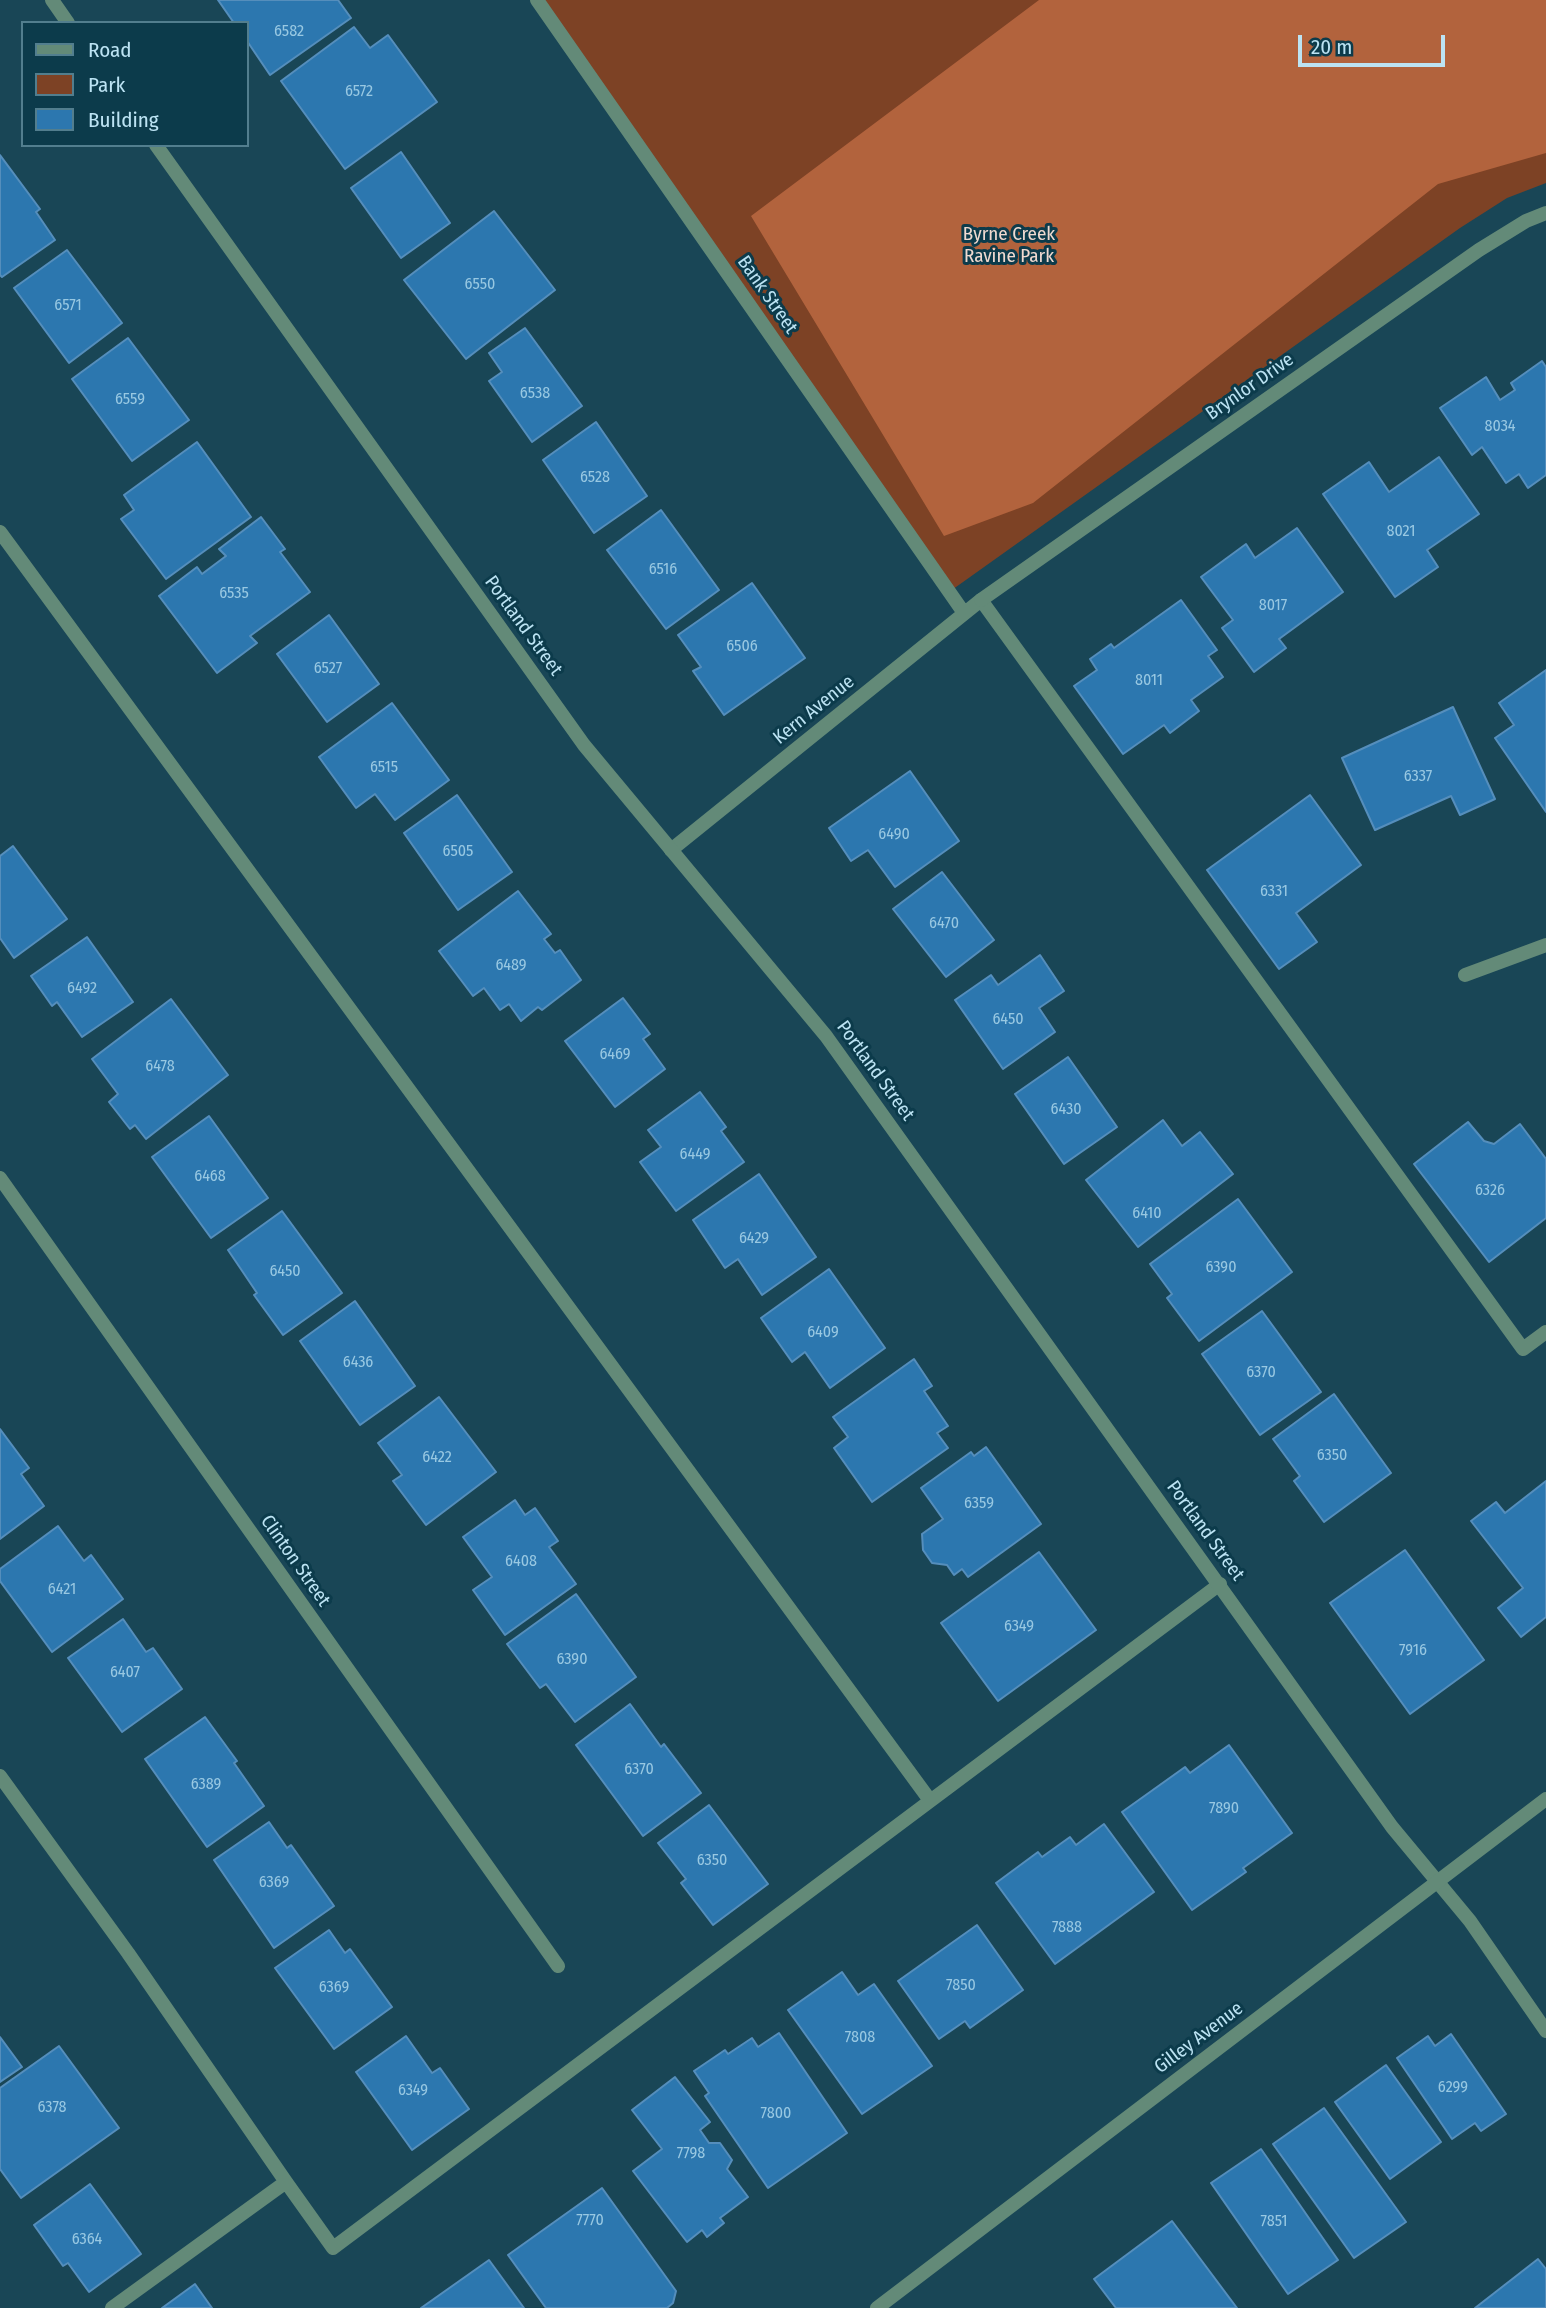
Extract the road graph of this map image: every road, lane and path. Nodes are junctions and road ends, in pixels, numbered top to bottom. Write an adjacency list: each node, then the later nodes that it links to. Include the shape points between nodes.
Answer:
1 (52, 0): 3 (street)
2 (537, 0): 8 (street, Bank Street)
3 (67, 21)
4 (157, 147): 9 (street, Portland Street, via 584,745)
5 (1546, 213): 7 (street, Brynlor Drive, via 1468,258)
6 (0, 532): 16 (street)
7 (981, 600): 8 (street, Kern Avenue); 13 (street, via 1522,1349)
8 (964, 613): 9 (street, Kern Avenue)
9 (671, 850): 14 (street, Portland Street, via 826,1036)
10 (1546, 945): 11 (street)
11 (1465, 975)
12 (0, 1178): 19 (street, Clinton Street)
13 (1546, 1332)
14 (1220, 1584): 16 (street); 18 (street, Portland Street, via 1392,1826)
15 (0, 1776): 21 (street)
16 (929, 1799): 21 (street, via 333,2248)
17 (1546, 1799): 18 (street, Gilley Avenue)
18 (1437, 1881): 20 (street, Portland Street); 23 (street, Gilley Avenue)
19 (558, 1966)
20 (1546, 2031)
21 (286, 2182): 22 (street)
22 (113, 2308)
23 (877, 2308)

